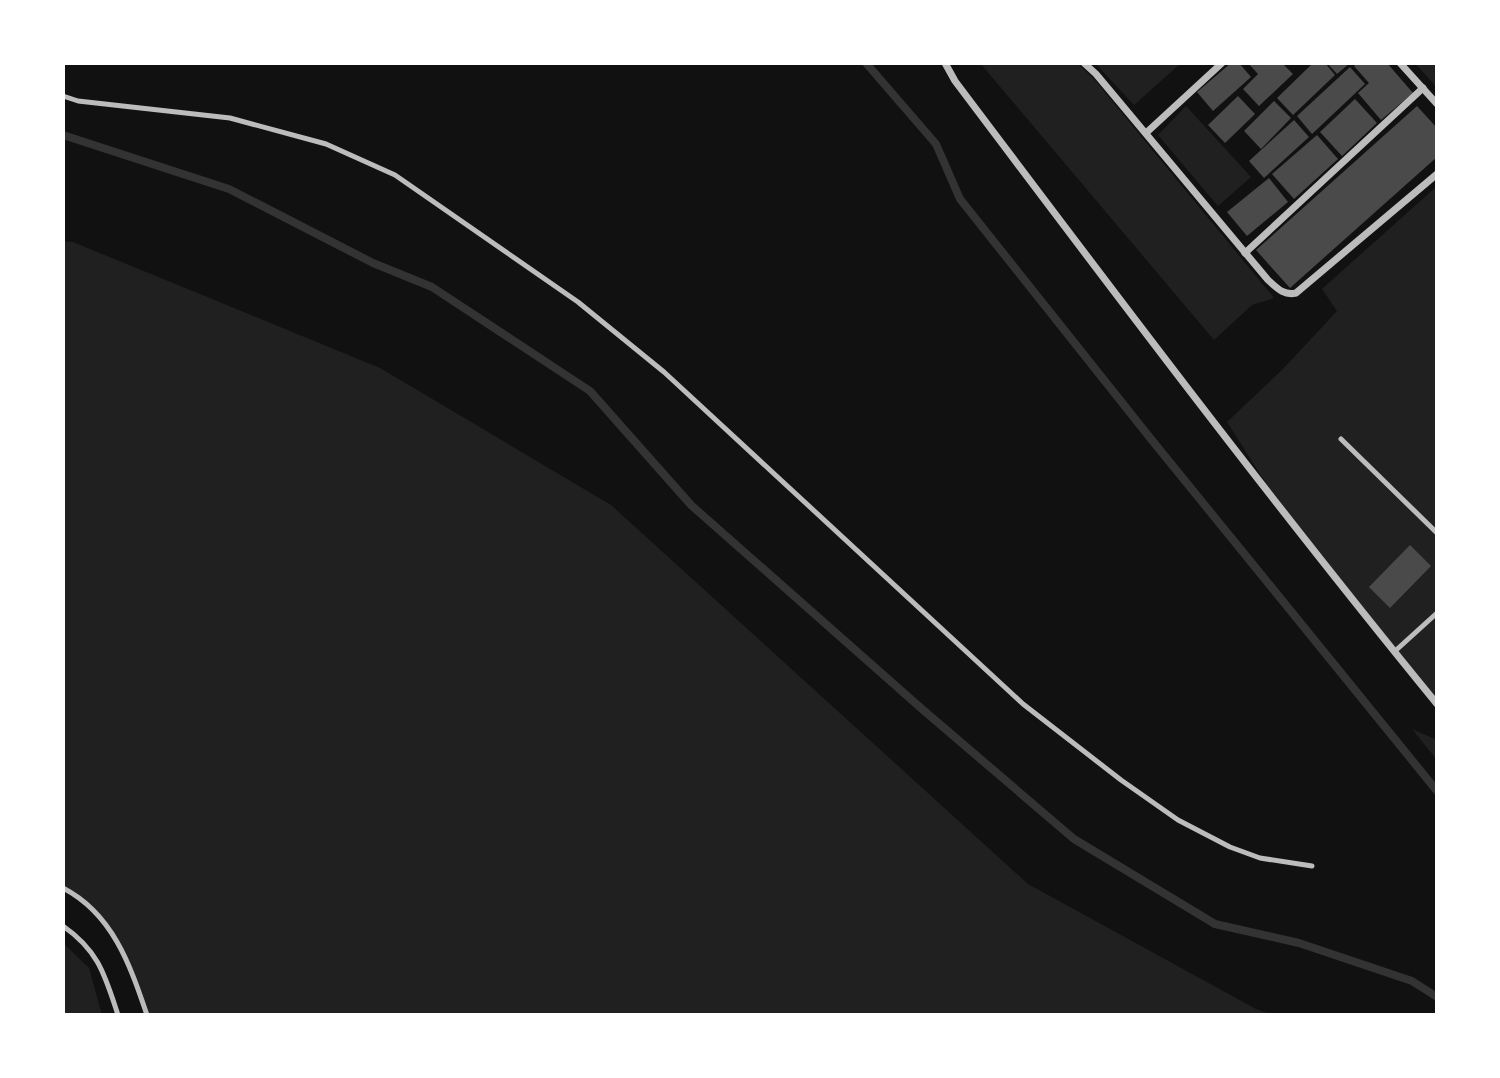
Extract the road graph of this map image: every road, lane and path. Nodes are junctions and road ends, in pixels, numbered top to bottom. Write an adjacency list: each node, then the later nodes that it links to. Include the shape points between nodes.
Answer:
1 (945, 63): 14 (street, via 1164,359)
2 (1084, 63): 8 (street)
3 (1222, 63): 8 (street)
4 (1401, 63): 5 (street)
5 (1423, 88): 7 (street); 10 (street)
6 (63, 96): 16 (lane, via 230,118 326,144 395,175 578,302 664,372 1023,704 1121,780 1178,820 1230,847 1260,858)
7 (1437, 104)
8 (1146, 133): 10 (street)
9 (1437, 174): 10 (street, via 1296,293 1281,292)
10 (1245, 253)
11 (1341, 439): 12 (lane)
12 (1437, 533)
13 (1437, 613): 14 (lane)
14 (1394, 652): 15 (street)
15 (1437, 704)
16 (1312, 866)
17 (63, 888): 20 (lane, via 110,929 134,975)
18 (63, 926): 19 (lane, via 79,937 99,963)
19 (118, 1015)
20 (147, 1015)

